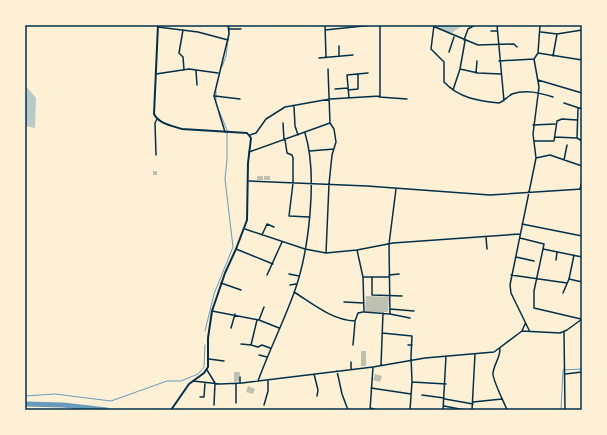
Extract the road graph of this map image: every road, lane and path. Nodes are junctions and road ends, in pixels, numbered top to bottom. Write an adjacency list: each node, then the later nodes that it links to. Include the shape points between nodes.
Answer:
1 (228, 25): 10 (street)
2 (325, 25): 13 (street)
3 (373, 25): 13 (street)
4 (380, 25): 54 (street, via 382,92)
5 (475, 25): 21 (street, via 468,29)
6 (497, 25): 16 (street)
7 (540, 25): 17 (street)
8 (158, 26): 12 (street); 43 (main road)
9 (434, 26): 19 (street); 50 (street, via 432,49 444,62 443,79)
10 (231, 29): 11 (street); 20 (street)
11 (241, 29)
12 (183, 30): 20 (street); 38 (street, via 179,53 183,57)
13 (325, 30): 30 (street)
14 (582, 30): 18 (street)
15 (491, 31): 16 (street)
16 (497, 31): 22 (street)
17 (540, 32): 18 (street); 26 (street)
18 (557, 34): 29 (street)
19 (454, 36): 21 (street); 25 (street)
20 (228, 40): 40 (street)
21 (465, 40): 22 (street, via 478,45); 37 (street)
22 (497, 45): 24 (street, via 514,44); 35 (street)
23 (339, 46): 28 (street)
24 (517, 48)
25 (449, 52)
26 (538, 53): 29 (street); 32 (street)
27 (353, 55): 28 (street)
28 (339, 56): 30 (street)
29 (553, 56): 33 (street)
30 (326, 57): 31 (street)
31 (319, 58)
32 (534, 59): 35 (street); 46 (street)
33 (582, 60)
34 (477, 61): 42 (street)
35 (499, 61): 45 (street)
36 (328, 69): 58 (street)
37 (460, 69): 42 (street); 50 (street)
38 (184, 70): 39 (street); 43 (street)
39 (196, 71): 40 (street); 47 (street)
40 (218, 73): 53 (street)
41 (368, 73): 44 (street)
42 (476, 73): 45 (street)
43 (156, 74): 65 (main road, via 154,114)
44 (358, 74): 49 (street, via 358,89); 49 (street, via 347,75)
45 (501, 74): 60 (street)
46 (538, 80): 51 (street); 52 (street)
47 (197, 86)
48 (335, 88): 49 (street)
49 (348, 89): 56 (street)
50 (453, 90): 60 (street, via 475,100 499,103)
51 (538, 92): 55 (street); 60 (street, via 516,93); 70 (street)
52 (582, 93)
53 (216, 96): 57 (street); 71 (street)
54 (379, 97): 56 (street); 59 (street)
55 (553, 97)
56 (349, 98): 58 (street)
57 (240, 99)
58 (330, 99): 62 (street); 68 (street)
59 (407, 99)
60 (504, 101)
61 (564, 103): 63 (street)
62 (294, 105): 73 (street, via 278,110 263,122 256,133); 74 (street)
63 (578, 108): 64 (street); 66 (street)
64 (582, 109)
65 (157, 119): 71 (main road, via 182,129); 84 (street)
66 (578, 120): 69 (street, via 560,119); 76 (street)
67 (283, 123): 77 (street)
68 (330, 123): 72 (street); 81 (street, via 336,140)
69 (555, 124): 70 (street); 75 (street)
70 (533, 125): 78 (street)
71 (227, 132): 73 (main road)
72 (305, 133): 74 (street); 82 (street)
73 (250, 135): 83 (main road)
74 (298, 135): 77 (street)
75 (555, 137): 76 (street); 78 (street, via 554,141)
76 (577, 138): 79 (street)
77 (284, 140): 83 (street); 90 (street, via 287,153 293,156)
78 (534, 141): 85 (street)
79 (582, 141)
80 (567, 145): 86 (street)
81 (334, 149): 82 (street); 92 (street)
82 (310, 151): 91 (street)
83 (249, 152): 88 (main road)
84 (156, 155)
85 (536, 158): 86 (street, via 550,155); 95 (street)
86 (564, 160): 87 (street)
87 (582, 166)
88 (248, 181): 90 (street); 99 (main road, via 248,215)
89 (582, 181): 94 (street)
90 (293, 183): 91 (street); 96 (street, via 289,216)
91 (310, 184): 92 (street); 96 (street)
92 (329, 184): 93 (street); 113 (street)
93 (396, 189): 95 (street, via 490,195); 106 (street)
94 (581, 189): 95 (street)
95 (528, 194): 97 (street)
96 (309, 217): 108 (street)
97 (522, 224): 100 (street); 102 (street)
98 (274, 227): 101 (street, via 266,224)
99 (245, 229): 101 (street); 107 (main road)
100 (520, 234): 103 (street); 104 (street)
101 (262, 235): 105 (street)
102 (582, 236)
103 (486, 237): 106 (street); 109 (street)
104 (519, 238): 110 (street, via 544,244); 115 (street)
105 (282, 242): 108 (street); 119 (street)
106 (389, 244): 111 (street); 125 (street)
107 (236, 249): 119 (street); 132 (main road)
108 (304, 249): 113 (street); 124 (street)
109 (486, 249)
110 (543, 249): 112 (street); 128 (street)
111 (357, 250): 113 (street); 127 (street)
112 (557, 252): 114 (street); 117 (street)
113 (326, 253)
114 (574, 255): 116 (street); 129 (street)
115 (516, 257): 118 (street); 123 (street)
116 (582, 257)
117 (556, 260)
118 (534, 261)
119 (273, 264): 122 (street)
120 (289, 274): 124 (street)
121 (399, 274): 125 (street)
122 (268, 275)
123 (511, 275): 128 (street); 154 (street, via 510,289)
124 (299, 276): 133 (street)
125 (389, 276): 126 (street); 138 (street)
126 (372, 277): 127 (street); 138 (street, via 372,295)
127 (363, 278): 141 (street)
128 (537, 279): 130 (street); 151 (street, via 534,308)
129 (569, 279): 130 (street); 131 (street)
130 (567, 282): 137 (street)
131 (582, 282)
132 (221, 283): 135 (street); 144 (main road)
133 (296, 284): 134 (street); 136 (street)
134 (290, 285)
135 (241, 290)
136 (294, 292): 153 (street, via 328,314); 156 (street)
137 (563, 293)
138 (390, 296): 139 (street); 143 (street)
139 (402, 296)
140 (344, 302): 141 (street)
141 (364, 304): 146 (street)
142 (264, 307): 152 (street)
143 (390, 309): 145 (street); 149 (street)
144 (212, 311): 148 (street); 172 (main road, via 208,338)
145 (414, 311)
146 (364, 312): 147 (street); 153 (street, via 358,313)
147 (384, 313): 149 (street); 160 (street)
148 (235, 314): 152 (street); 155 (street)
149 (390, 314): 150 (street)
150 (410, 318)
151 (582, 319): 159 (street)
152 (258, 320): 156 (street); 162 (street)
153 (355, 321): 163 (street)
154 (525, 324): 157 (street); 158 (street)
155 (231, 328)
156 (279, 328): 166 (street)
157 (529, 330): 158 (street); 159 (street, via 553,334)
158 (522, 331): 167 (street)
159 (564, 332): 181 (street)
160 (382, 333): 165 (street, via 411,335); 176 (street)
161 (241, 344): 162 (street)
162 (251, 345): 166 (street)
163 (353, 345)
164 (408, 345): 165 (street)
165 (412, 345): 174 (street)
166 (270, 348): 171 (street)
167 (500, 348): 168 (street, via 494,352); 200 (street, via 492,379)
168 (475, 354): 170 (street); 202 (street)
169 (259, 355): 171 (street)
170 (446, 356): 174 (street); 193 (street)
171 (266, 357): 187 (street)
172 (209, 359): 173 (street); 179 (main road)
173 (224, 360)
174 (411, 360): 176 (street); 188 (street)
175 (351, 362): 178 (street)
176 (381, 366): 177 (street)
177 (373, 367): 178 (street); 194 (street)
178 (351, 369): 180 (street)
179 (207, 370): 185 (main road); 190 (street)
180 (337, 371): 183 (street); 208 (street)
181 (565, 372): 182 (street); 215 (street)
182 (582, 372)
183 (313, 374): 186 (street); 197 (street, via 318,390)
184 (240, 377): 192 (street)
185 (193, 380): 189 (street); 207 (main road)
186 (268, 380): 187 (street); 204 (street)
187 (258, 381): 192 (street)
188 (412, 382): 193 (street); 195 (street)
189 (205, 383): 190 (street); 198 (street, via 204,397)
190 (215, 383): 191 (street); 203 (street)
191 (236, 383): 192 (street); 201 (street)
192 (240, 383)
193 (446, 384): 199 (street)
194 (371, 388): 195 (street); 206 (street)
195 (411, 394): 210 (street)
196 (422, 395): 199 (street)
197 (316, 396)
198 (200, 397)
199 (444, 399): 202 (street); 205 (street)
200 (503, 399): 202 (street); 214 (street)
201 (236, 403)
202 (473, 403): 213 (street)
203 (214, 405)
204 (264, 405)
205 (444, 406): 211 (street); 212 (street)
206 (370, 409): 209 (street)
207 (171, 410)
208 (348, 410)
209 (378, 410)
210 (410, 410)
211 (443, 410)
212 (465, 410)
213 (472, 410)
214 (507, 410)
215 (563, 410)

